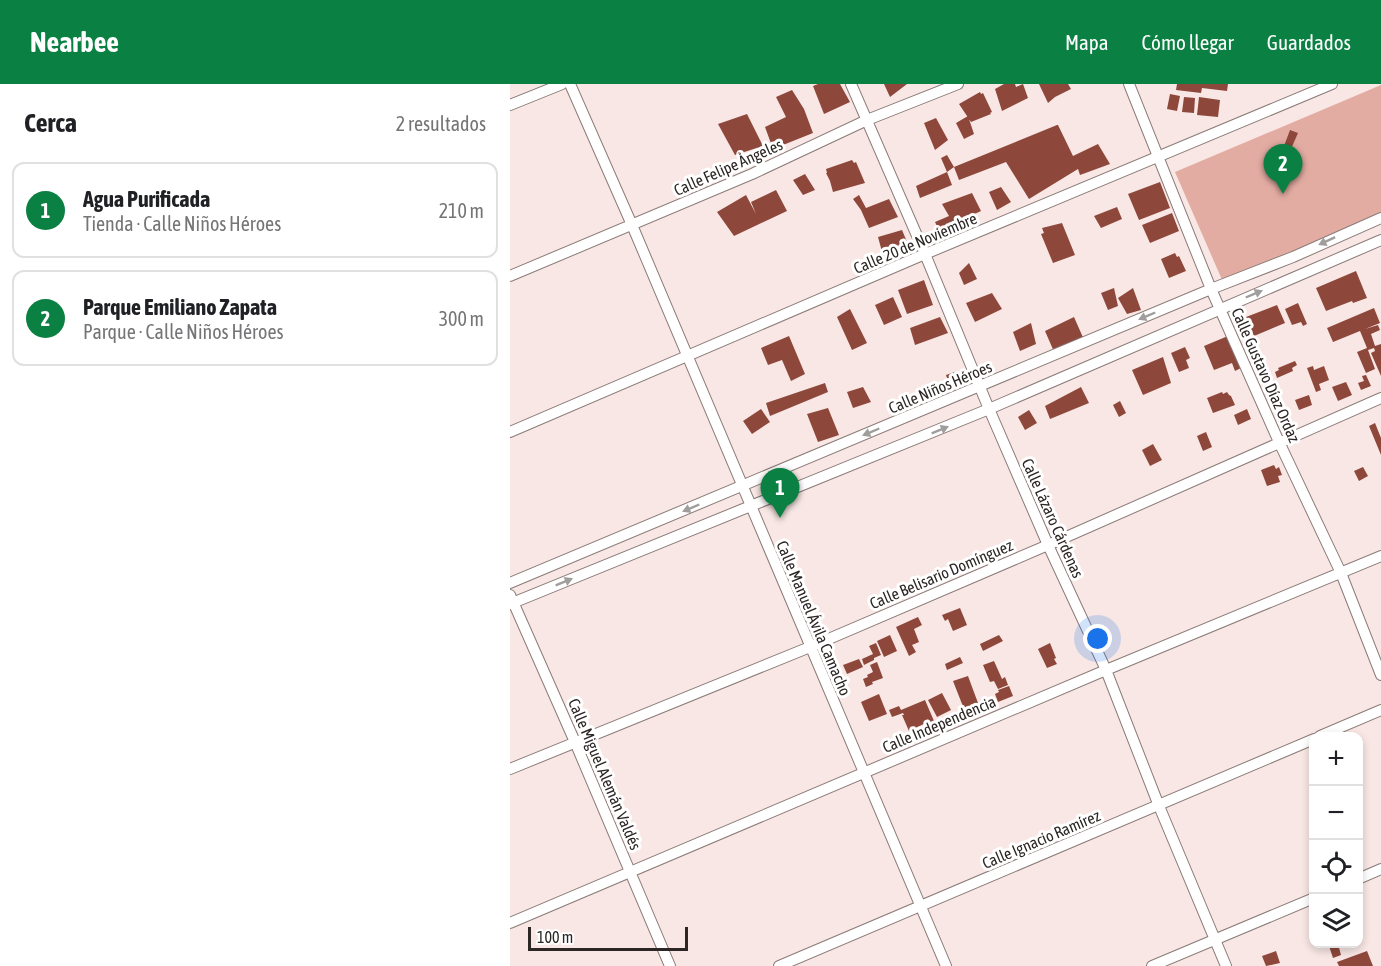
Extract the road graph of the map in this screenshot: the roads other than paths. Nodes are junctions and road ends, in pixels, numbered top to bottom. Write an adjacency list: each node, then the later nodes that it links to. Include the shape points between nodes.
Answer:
1 (562, 84): 7 (street)
2 (570, 84): 11 (street, Calle Manuel Ávila Camacho)
3 (851, 84): 8 (street, Calle Lázaro Cárdenas)
4 (958, 84): 8 (street, Calle Felipe Ángeles)
5 (1129, 84): 9 (street, Calle Gustavo Díaz Ordaz)
6 (1332, 84): 9 (street, Calle 20 de Noviembre)
7 (510, 105)
8 (867, 120): 11 (street, Calle Felipe Ángeles); 13 (street, Calle Lázaro Cárdenas)
9 (1158, 156): 13 (street, Calle 20 de Noviembre); 15 (street, Calle Gustavo Díaz Ordaz)
10 (1381, 218): 15 (street, Calle Niños Héroes, one-way to 15)
11 (632, 225): 14 (street, Calle Felipe Ángeles); 17 (street, Calle Manuel Ávila Camacho)
12 (1381, 240): 16 (street, one-way to 12)
13 (925, 254): 17 (street, Calle 20 de Noviembre); 18 (street, Calle Lázaro Cárdenas)
14 (510, 276)
15 (1211, 289): 16 (street, Calle Gustavo Díaz Ordaz); 18 (street, Calle Niños Héroes, one-way to 18)
16 (1220, 309): 20 (street); 22 (street, Calle Gustavo Díaz Ordaz)
17 (688, 356): 21 (street, Calle 20 de Noviembre); 23 (street, Calle Manuel Ávila Camacho)
18 (980, 386): 20 (street, Calle Lázaro Cárdenas); 23 (street, Calle Niños Héroes, one-way to 23)
19 (1381, 398): 22 (street, Calle Belisario Domínguez)
20 (989, 410): 24 (street, one-way to 20); 25 (street, Calle Lázaro Cárdenas)
21 (510, 432)
22 (1279, 442): 25 (street, Calle Belisario Domínguez); 27 (street, Calle Gustavo Díaz Ordaz)
23 (742, 486): 24 (street, Calle Manuel Ávila Camacho); 28 (street, Calle Niños Héroes, one-way to 28)
24 (751, 507): 29 (street, one-way to 24); 30 (street, Calle Manuel Ávila Camacho)
25 (1048, 544): 30 (street, Calle Belisario Domínguez); 31 (street, Calle Lázaro Cárdenas)
26 (1381, 556): 27 (street, Calle Independencia)
27 (1341, 573): 31 (street, Calle Independencia); 32 (street, Calle Gustavo Díaz Ordaz)
28 (510, 583)
29 (511, 600): 36 (street, Calle Miguel Alemán Valdés)
30 (810, 646): 36 (street, Calle Belisario Domínguez); 38 (street, Calle Manuel Ávila Camacho)
31 (1106, 670): 38 (street, Calle Independencia); 39 (street, Calle Lázaro Cárdenas)
32 (1381, 675)
33 (1381, 710): 34 (street)
34 (1329, 732)
35 (1309, 741): 39 (street, Calle Ignacio Ramírez)
36 (575, 742): 37 (street, Calle Belisario Domínguez); 41 (street, Calle Miguel Alemán Valdés)
37 (510, 769)
38 (864, 772): 41 (street, Calle Independencia); 44 (street, Calle Manuel Ávila Camacho)
39 (1159, 806): 44 (street, Calle Ignacio Ramírez); 46 (street, Calle Lázaro Cárdenas)
40 (1381, 869): 42 (street)
41 (630, 871): 45 (street, Calle Independencia); 47 (street, Calle Miguel Alemán Valdés)
42 (1363, 877)
43 (1309, 900): 46 (street)
44 (920, 906): 48 (street, Calle Ignacio Ramírez); 49 (street, Calle Manuel Ávila Camacho)
45 (510, 922)
46 (1216, 940): 50 (street); 51 (street, Calle Lázaro Cárdenas)
47 (670, 966)
48 (779, 966)
49 (946, 966)
50 (1152, 966)
51 (1226, 966)

